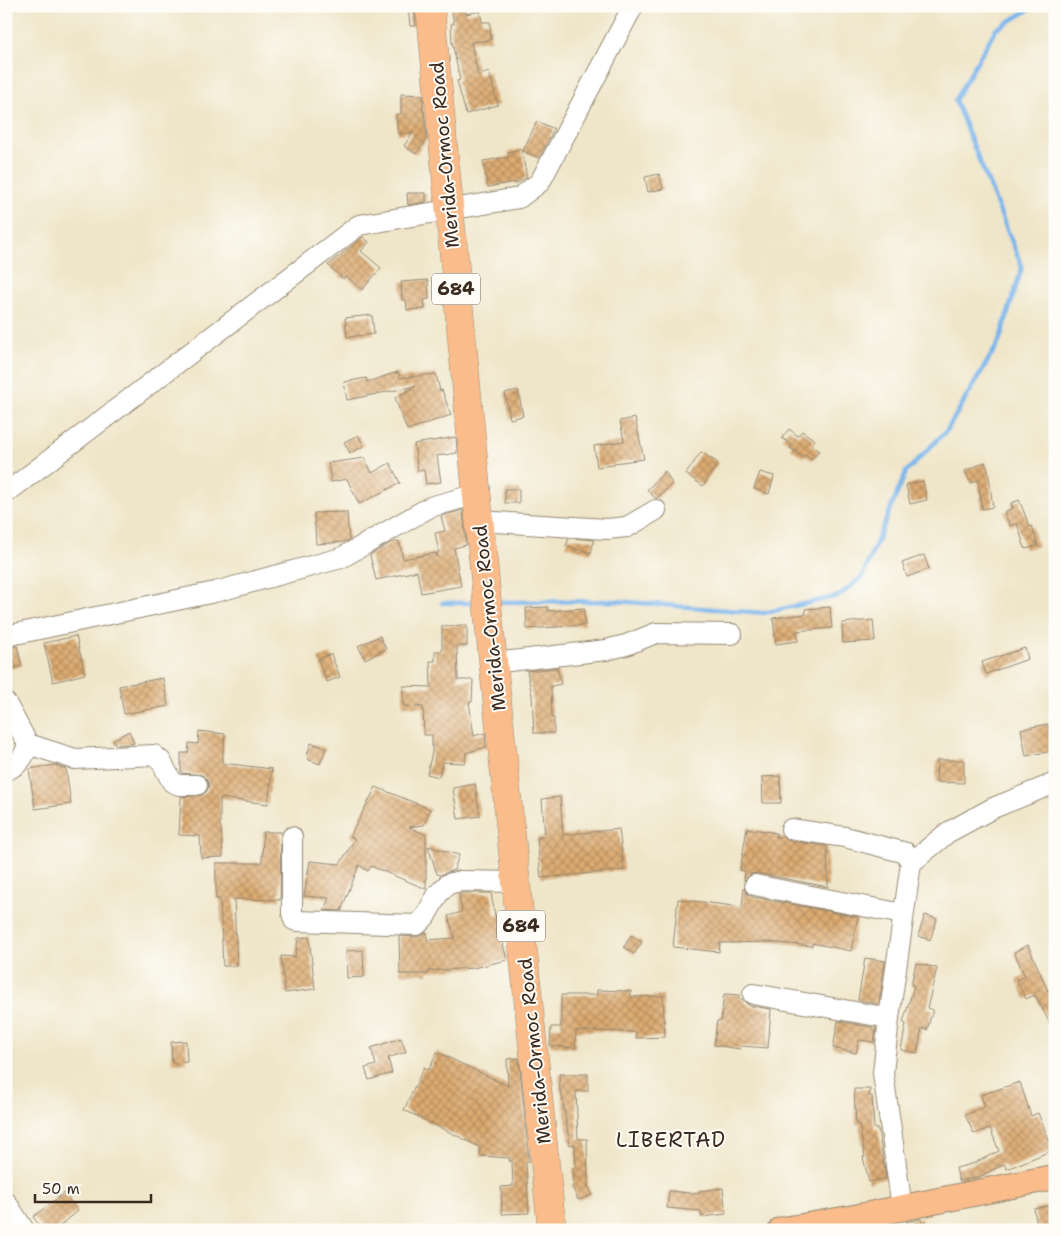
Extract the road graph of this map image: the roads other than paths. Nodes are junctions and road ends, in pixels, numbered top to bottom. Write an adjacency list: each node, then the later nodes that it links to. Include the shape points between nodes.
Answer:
1 (430, 6): 3 (highway, Merida-Ormoc Road / 684)
2 (633, 6): 3 (street, via 540,182 519,198)
3 (448, 209): 4 (street, via 359,225); 5 (highway, Merida-Ormoc Road / 684)
4 (6, 493)
5 (478, 508): 6 (street, via 607,529 627,527); 8 (street, via 430,507 341,558 215,592); 9 (highway, Merida-Ormoc Road / 684)
6 (656, 510)
7 (732, 634): 9 (street, via 656,634 606,650)
8 (6, 636)
9 (493, 663): 18 (highway, Merida-Ormoc Road / 684)
10 (6, 703): 11 (street)
11 (28, 744): 12 (street, via 25,755); 14 (street, via 75,759 154,755 172,782)
12 (6, 770)
13 (1055, 783): 17 (street, via 993,808 947,833)
14 (197, 785)
15 (792, 829): 17 (street, via 845,837 906,853)
16 (292, 837): 18 (street, via 292,913 297,921 417,926 448,884 461,881)
17 (911, 864): 20 (street)
18 (516, 882): 27 (highway, Merida-Ormoc Road / 684)
19 (755, 884): 20 (street)
20 (902, 914): 22 (street)
21 (753, 994): 22 (street)
22 (888, 1018): 25 (street, via 883,1073)
23 (1055, 1177): 25 (main road)
24 (6, 1202): 26 (street)
25 (902, 1208): 28 (main road)
26 (24, 1230)
27 (552, 1230)
28 (781, 1230)

